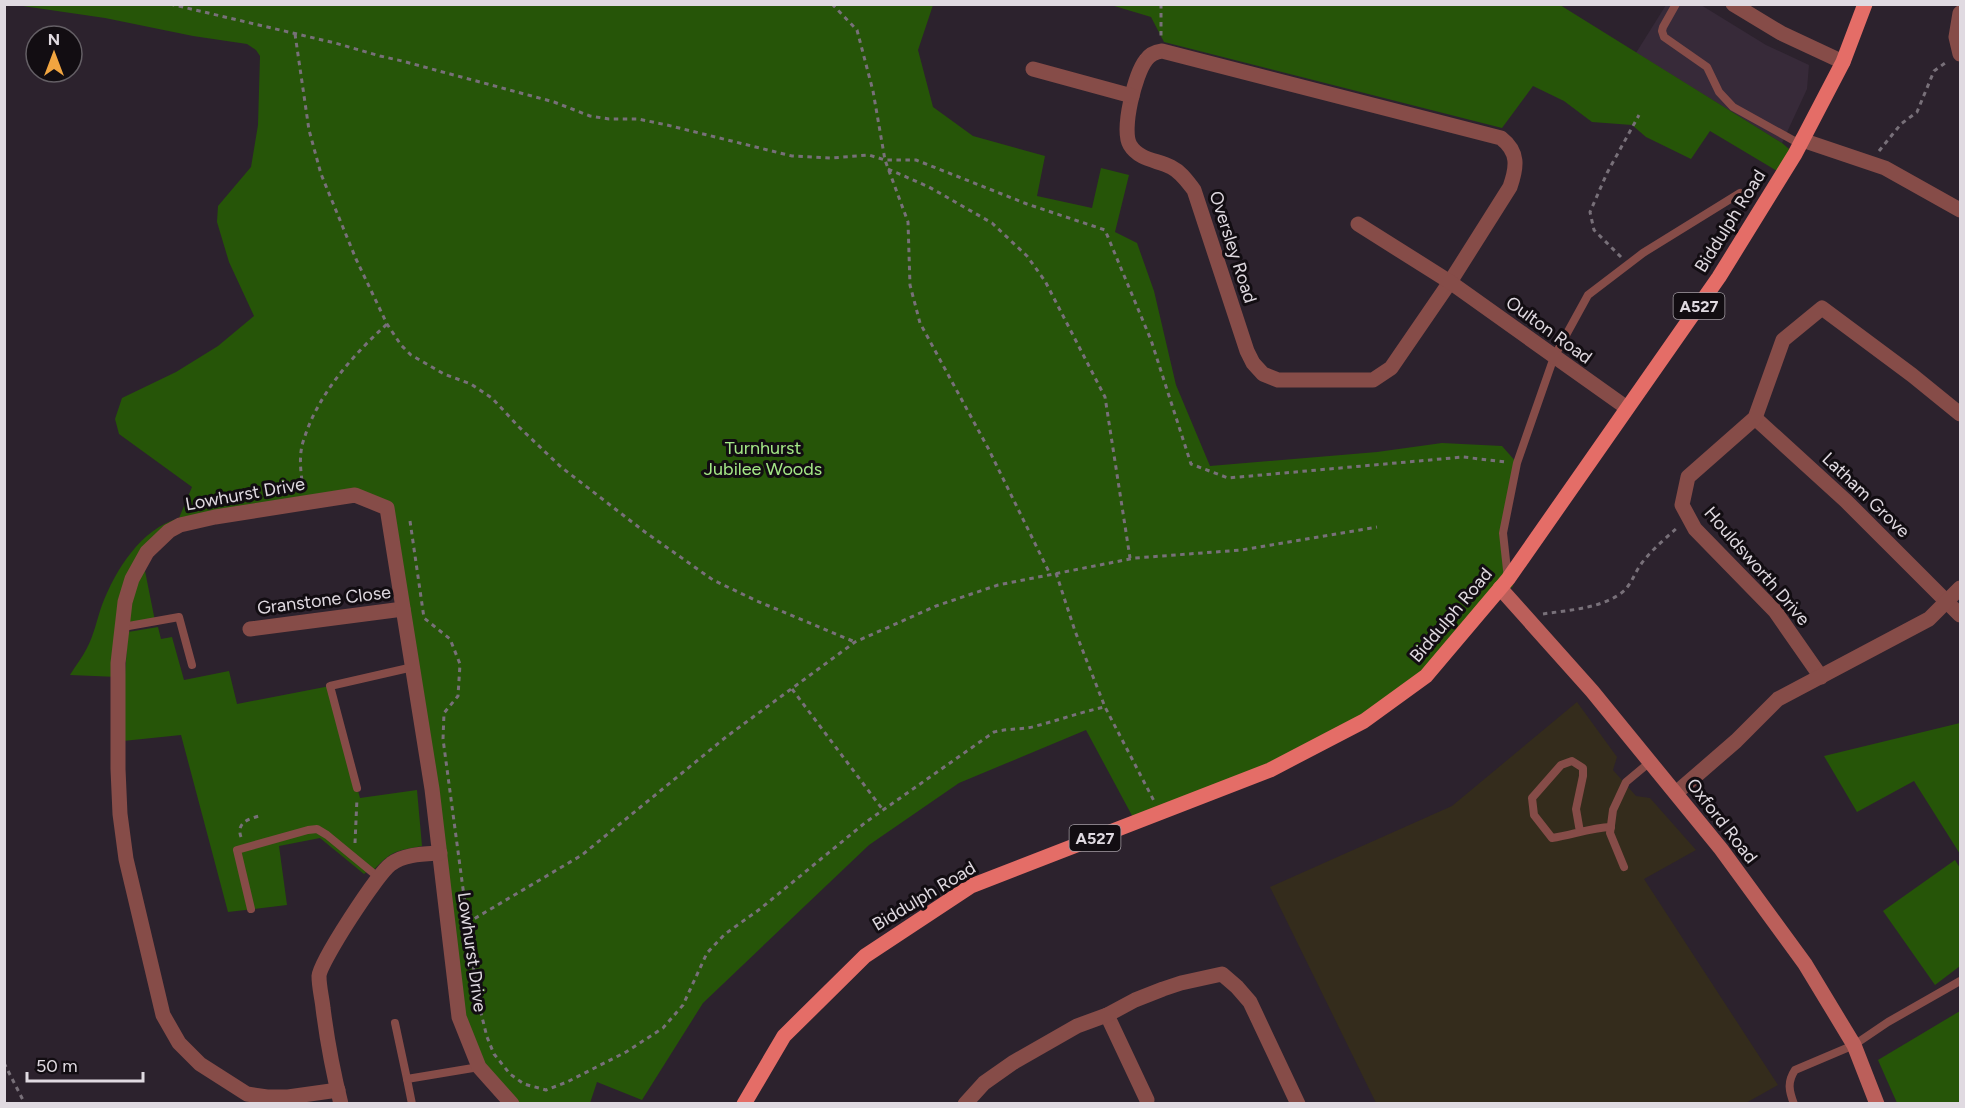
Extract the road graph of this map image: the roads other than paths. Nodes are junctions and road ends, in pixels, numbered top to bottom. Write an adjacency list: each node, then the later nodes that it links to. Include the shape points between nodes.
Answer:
1 (1676, 4): 9 (lane, via 1663,27 1664,38 1707,67 1719,92 1733,107)
2 (1733, 4): 6 (street, via 1781,33)
3 (1865, 4): 6 (main road, Biddulph Road / A527)
4 (1960, 13): 5 (street, via 1956,38)
5 (1960, 53)
6 (1843, 62): 9 (main road, Biddulph Road / A527)
7 (1033, 69): 8 (street)
8 (1132, 96): 13 (street, Oversley Road, via 1126,132 1129,144 1136,153 1172,167 1194,190 1246,351 1263,374 1278,380 1373,380 1391,368); 13 (street, Oversley Road, via 1147,59 1162,51 1501,138 1515,156 1510,187)
9 (1801, 142): 11 (street, via 1885,168); 15 (main road, Biddulph Road / A527, via 1719,277)
10 (1740, 193): 14 (lane, via 1643,253 1588,295)
11 (1960, 210)
12 (1358, 224): 13 (street, Oulton Road)
13 (1449, 282): 14 (street, Oulton Road)
14 (1554, 357): 15 (street, Oulton Road); 18 (lane, via 1517,463 1503,533)
15 (1627, 408): 18 (main road, Biddulph Road / A527)
16 (1960, 414): 17 (street, Houldsworth Drive, via 1822,308 1783,340)
17 (1755, 418): 20 (street, Latham Grove); 27 (street, Houldsworth Drive, via 1688,477 1682,505 1695,529 1775,611)
18 (1504, 584): 28 (street, Oxford Road, via 1525,616); 47 (main road, Biddulph Road / A527, via 1426,676 1364,721 1270,770 971,886 865,956 784,1036)
19 (1960, 588): 20 (street)
20 (1948, 601): 22 (street, Latham Grove); 27 (street, via 1929,619)
21 (403, 609): 23 (street, Lowhurst Drive, via 387,508 355,495 215,517 169,531 147,552 132,579); 24 (street, Granstone Close); 26 (street, Lowhurst Drive)
22 (1960, 615)
23 (123, 627): 25 (lane, via 179,617); 43 (street, Lowhurst Drive, via 118,663 120,814 126,859 163,1015 179,1043 200,1065 247,1094)
24 (250, 629)
25 (192, 665)
26 (412, 668): 29 (lane, via 330,686); 33 (street, Lowhurst Drive)
27 (1821, 677): 30 (street, via 1778,699)
28 (1650, 762): 30 (street, Oxford Road); 31 (lane, via 1626,782 1613,810)
29 (357, 788)
30 (1676, 793): 40 (street, Oxford Road, via 1805,964)
31 (1611, 827): 32 (lane); 34 (lane)
32 (1581, 832): 32 (lane, via 1552,838 1534,815 1532,798 1561,765 1572,761 1583,768 1576,809)
33 (440, 853): 35 (street, via 406,857 391,863); 41 (street, Lowhurst Drive, via 459,1017)
34 (1624, 867)
35 (378, 877): 36 (lane, via 318,829 308,830 237,850); 43 (street, via 319,974 327,1039)
36 (251, 909)
37 (1960, 981): 40 (lane)
38 (1107, 1015): 44 (street); 48 (street, via 1077,1026 1014,1062 984,1083); 49 (street, via 1181,982 1221,974 1250,1002)
39 (395, 1023): 42 (lane)
40 (1854, 1045): 50 (lane, via 1795,1070 1789,1091); 51 (street, Oxford Road)
41 (479, 1067): 42 (lane); 46 (street, Lowhurst Drive)
42 (407, 1079): 45 (lane)
43 (340, 1097)
44 (1147, 1100)
45 (412, 1104)
46 (512, 1104)
47 (744, 1104)
48 (966, 1104)
49 (1298, 1104)
50 (1794, 1104)
51 (1877, 1104)

